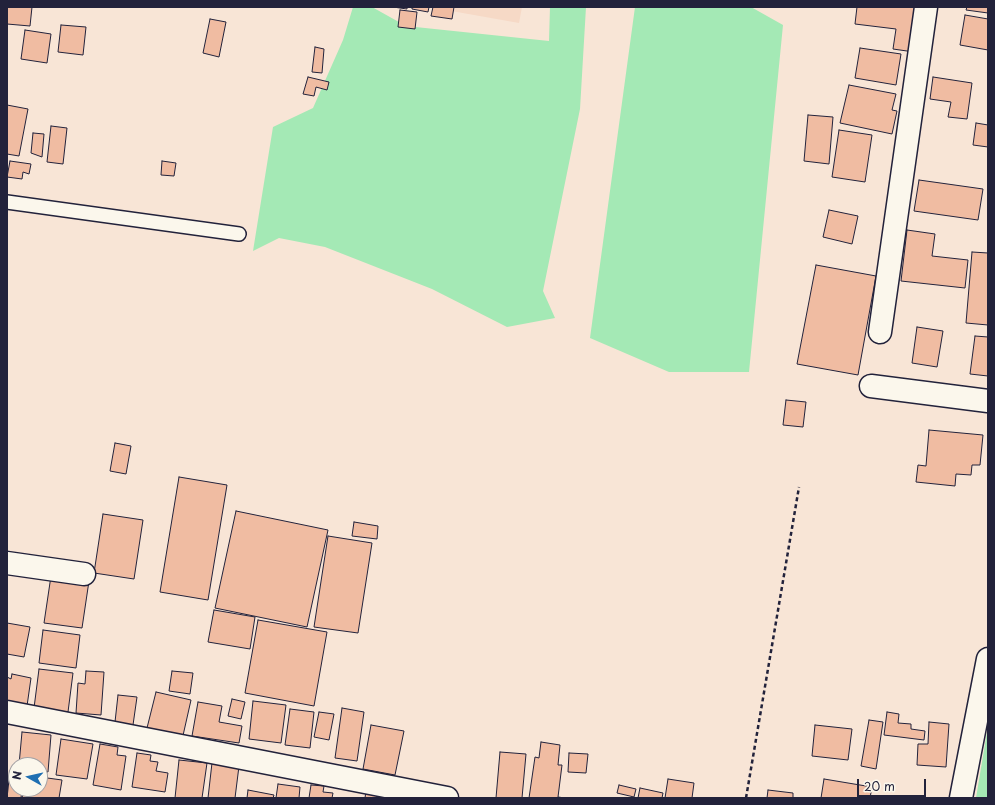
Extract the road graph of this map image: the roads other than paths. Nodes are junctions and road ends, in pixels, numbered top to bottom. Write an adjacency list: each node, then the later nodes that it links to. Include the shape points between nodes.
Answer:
1 (926, 7): 4 (street)
2 (7, 202): 3 (lane)
3 (240, 234)
4 (880, 332)
5 (871, 386): 6 (street)
6 (988, 401)
7 (7, 563): 8 (street)
8 (84, 574)
9 (988, 659): 12 (street)
10 (7, 712): 11 (street)
11 (447, 798)
12 (961, 798)

